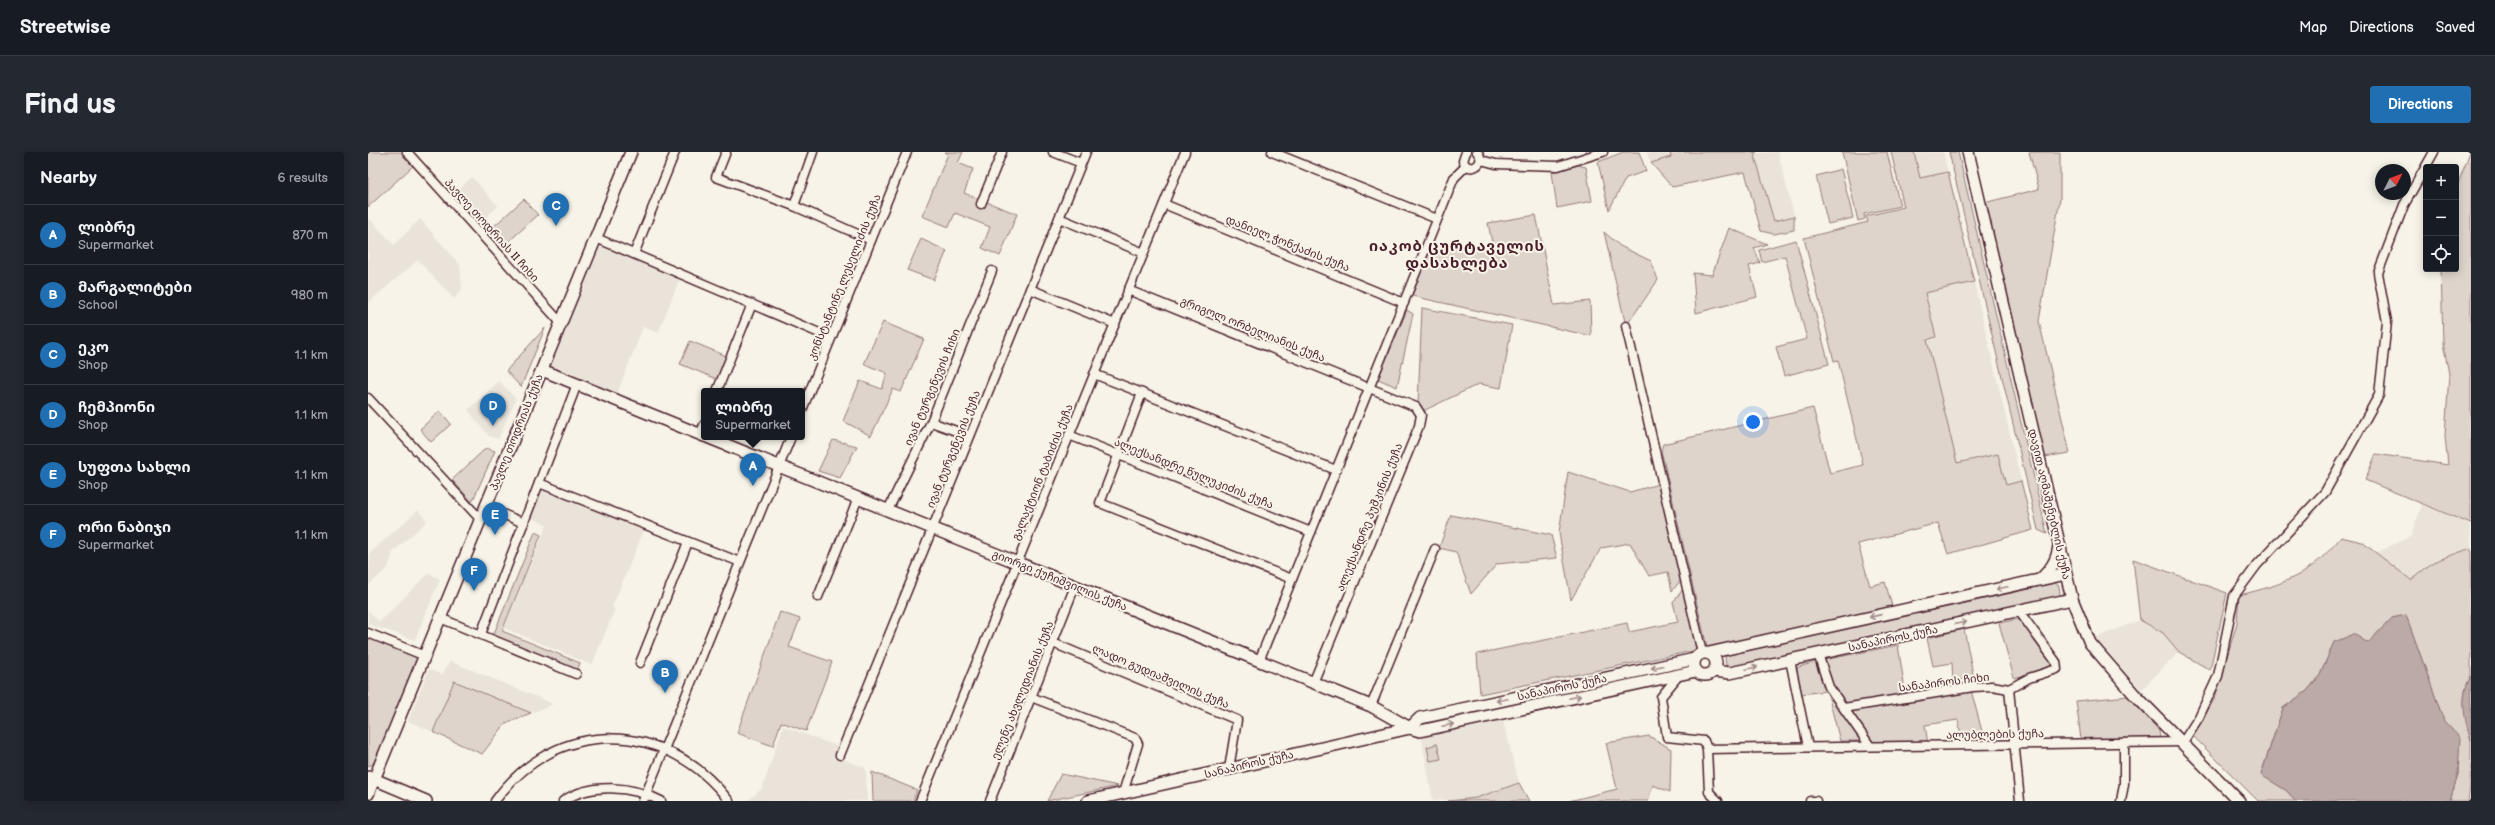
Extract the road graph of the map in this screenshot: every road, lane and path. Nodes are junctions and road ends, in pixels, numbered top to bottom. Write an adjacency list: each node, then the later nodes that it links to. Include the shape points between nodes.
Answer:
1 (407, 152): 33 (street, პავლე თოდრიას II ჩიხი)
2 (631, 152): 24 (main road, პავლე თოდრიას ქუჩა)
3 (675, 152): 27 (street)
4 (726, 152): 21 (street, via 716,177)
5 (812, 152): 21 (street)
6 (907, 152): 25 (street, კონსტანტინე ლესელიძის ქუჩა)
7 (1002, 152): 19 (street)
8 (1053, 152): 17 (street)
9 (1086, 152): 17 (street, ივან ტურგენევის ქუჩა)
10 (1185, 152): 20 (street, გალაქტიონ ტაბიძის ქუჩა)
11 (1272, 152): 23 (street)
12 (1466, 152): 18 (street, via 1463,158)
13 (1603, 152): 16 (street, via 1558,166 1496,164)
14 (1968, 152): 63 (main road, დავით აღმაშენებლის ქუჩა)
15 (2434, 152): 94 (street, via 2404,205 2378,273 2387,322 2379,395 2325,492 2257,565 2234,596 2218,676 2199,717)
16 (1479, 156): 18 (street, via 1476,167)
17 (1081, 163): 22 (street, ივან ტურგენევის ქუჩა)
18 (1466, 166): 23 (street, via 1454,178)
19 (981, 204)
20 (1164, 204): 26 (street, გალაქტიონ ტაბიძის ქუჩა); 31 (street, დანიელ ჭონქაძის ქუჩა)
21 (794, 206): 25 (street)
22 (1059, 218): 26 (street); 29 (street, ივან ტურგენევის ქუჩა)
23 (1437, 219): 31 (street)
24 (596, 238): 27 (street); 33 (main road, პავლე თოდრიას ქუჩა)
25 (871, 240): 36 (street, კონსტანტინე ლესელიძის ქუჩა)
26 (1144, 253): 30 (street, გალაქტიონ ტაბიძის ქუჩა)
27 (634, 254): 32 (street)
28 (992, 271): 45 (street, ივან ტურგენევის ჩიხი)
29 (1030, 289): 34 (street); 48 (street, ივან ტურგენევის ქუჩა)
30 (1128, 290): 34 (street, გალაქტიონ ტაბიძის ქუჩა); 41 (street, გრიგოლ ორბელიანის ქუჩა)
31 (1404, 303): 41 (street)
32 (752, 304): 36 (street); 40 (street)
33 (561, 323): 37 (main road, პავლე თოდრიას ქუჩა)
34 (1115, 324): 38 (street, გალაქტიონ ტაბიძის ქუჩა)
35 (1626, 326): 79 (street)
36 (831, 338): 44 (street, კონსტანტინე ლესელიძის ქუჩა)
37 (542, 370): 39 (main road, გიორგი ქუჩიშვილის ქუჩა); 56 (main road, პავლე თოდრიას ქუჩა)
38 (1094, 374): 42 (street); 47 (street, გალაქტიონ ტაბიძის ქუჩა)
39 (577, 384): 46 (main road, გიორგი ქუჩიშვილის ქუჩა); 54 (street)
40 (718, 388)
41 (1369, 388): 53 (street); 88 (street, ალექსანდრე პუშკინის ქუჩა, via 1416,407 1421,415 1419,426)
42 (1142, 393): 51 (street); 53 (street)
43 (368, 398): 58 (street)
44 (805, 403)
45 (931, 422): 48 (street); 57 (street, ივან ტურგენევის ჩიხი)
46 (701, 432)
47 (1069, 435): 51 (street, ალექსანდრე წულუკიძის ქუჩა); 66 (street, გალაქტიონ ტაბიძის ქუჩა)
48 (970, 436): 60 (street, ივან ტურგენევის ქუჩა)
49 (720, 440): 52 (main road, გიორგი ქუჩიშვილის ქუჩა)
50 (790, 440): 52 (street)
51 (1118, 455): 61 (street, ალექსანდრე წულუკიძის ქუჩა); 68 (street, via 1100,503)
52 (779, 466): 55 (main road, გიორგი ქუჩიშვილის ქუჩა); 65 (street)
53 (1336, 470): 61 (street)
54 (539, 483): 59 (street); 62 (street)
55 (858, 498): 57 (main road, გიორგი ქუჩიშვილის ქუჩა); 71 (street)
56 (486, 507): 58 (main road, პავლე თოდრიას ქუჩა); 59 (street)
57 (888, 510): 60 (main road, გიორგი ქუჩიშვილის ქუჩა)
58 (480, 520): 74 (main road, პავლე თოდრიას ქუჩა)
59 (524, 523): 76 (street)
60 (932, 528): 66 (main road, გიორგი ქუჩიშვილის ქუჩა); 101 (street, ივან ტურგენევის ქუჩა)
61 (1311, 532): 68 (street)
62 (688, 542): 65 (street); 83 (street)
63 (2059, 543): 67 (main road, დავით აღმაშენებლის ქუჩა); 69 (main road, via 2054,563)
64 (1435, 549): 91 (street)
65 (740, 562): 99 (street)
66 (1017, 563): 70 (main road, გიორგი ქუჩიშვილის ქუჩა); 112 (street, გალაქტიონ ტაბიძის ქუჩა)
67 (2066, 574): 69 (main road, სანაპიროს ქუჩა); 72 (main road, დავით აღმაშენებლის ქუჩა)
68 (1292, 579): 82 (street)
69 (2040, 580): 79 (main road, სანაპიროს ქუჩა, one-way to 79)
70 (1075, 586): 77 (street, ელენე ახვლედიანის ქუჩა); 82 (main road, გიორგი ქუჩიშვილის ქუჩა)
71 (818, 597)
72 (2072, 599): 73 (main road, სანაპიროს ქუჩა); 94 (main road, დავით აღმაშენებლის ქუჩა, via 2090,643 2134,694)
73 (2019, 611): 78 (main road, სანაპიროს ქუჩა, one-way to 73); 89 (street, via 2056,662 2057,669 2029,678)
74 (440, 618): 76 (street); 80 (main road, პავლე თოდრიას ქუჩა)
75 (368, 633): 80 (street)
76 (482, 634): 86 (street)
77 (1053, 643): 90 (street, ელენე ახვლედიანის ქუჩა); 102 (street, ლადო გუდიაშვილის ქუჩა, via 1238,720)
78 (1818, 654): 81 (main road, სანაპიროს ქუჩა); 92 (street, via 1829,687)
79 (1702, 655): 84 (main road, via 1693,663); 85 (main road, via 1716,662); 93 (main road, სანაპიროს ქუჩა, one-way to 93, via 1420,718)
80 (425, 656): 103 (main road, პავლე თოდრიას ქუჩა)
81 (1790, 660): 85 (main road, სანაპიროს ქუჩა, one-way to 81, via 1730,673); 97 (street)
82 (1259, 661): 88 (main road, გიორგი ქუჩიშვილის ქუჩა)
83 (640, 663)
84 (1696, 671): 85 (main road, via 1704,676); 87 (main road, სანაპიროს ქუჩა)
85 (1714, 671)
86 (576, 674)
87 (1679, 675): 93 (main road, სანაპიროს ქუჩა, one-way to 87, via 1420,731); 100 (street, via 1661,697 1666,737 1704,741)
88 (1313, 683): 91 (main road, გიორგი ქუჩიშვილის ქუჩა)
89 (2009, 689): 92 (street, სანაპიროს ჩიხი, via 1992,686 1973,687); 96 (street)
90 (1031, 697): 104 (street, via 1135,738 1138,744); 113 (street, ელენე ახვლედიანის ქუჩა)
91 (1371, 706): 93 (main road, გიორგი ქუჩიშვილის ქუჩა)
92 (1844, 708): 98 (street)
93 (1410, 728): 102 (main road, სანაპიროს ქუჩა)
94 (2183, 742): 95 (street, ალუბლების ქუჩა); 120 (main road, დავით აღმაშენებლის ქუჩა)
95 (2124, 743): 96 (street, ალუბლების ქუჩა); 119 (street, via 2124,784)
96 (2014, 744): 98 (street, ალუბლების ქუჩა); 118 (street)
97 (1808, 746): 98 (street, ალუბლების ქუჩა); 100 (street, ალუბლების ქუჩა)
98 (1870, 746)
99 (665, 749): 106 (street); 108 (street, via 623,739 589,739 563,746 535,760 520,772); 111 (street, via 693,763)
100 (1707, 749): 115 (street, via 1709,792)
101 (840, 755)
102 (1229, 769): 104 (main road, სანაპიროს ქუჩა)
103 (371, 778): 105 (main road, პავლე თოდრიას ქუჩა); 107 (main road)
104 (1123, 793): 114 (main road, სანაპიროს ქუჩა)
105 (368, 794)
106 (645, 797): 109 (street, via 628,789 596,789); 110 (street)
107 (426, 801)
108 (495, 801)
109 (563, 801)
110 (661, 801)
111 (729, 801)
112 (920, 801)
113 (990, 801)
114 (1088, 801)
115 (1718, 801)
116 (1810, 801): 117 (street)
117 (1816, 801)
118 (2020, 801)
119 (2121, 801)
120 (2239, 801)

